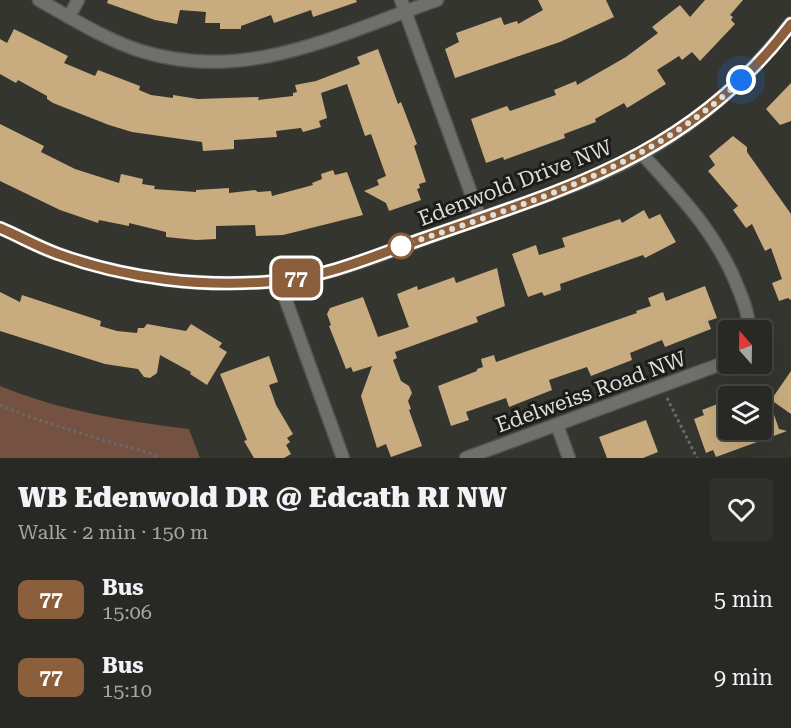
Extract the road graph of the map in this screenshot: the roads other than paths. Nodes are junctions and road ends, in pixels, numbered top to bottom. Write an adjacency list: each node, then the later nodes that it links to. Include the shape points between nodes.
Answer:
1 (39, 0): 5 (street)
2 (78, 0): 5 (street)
3 (437, 0): 4 (street)
4 (403, 6): 5 (street, via 284,55 225,63 170,59 139,50); 8 (street)
5 (69, 17)
6 (791, 24): 7 (street, Edenwold Drive NW, via 728,92)
7 (642, 154): 8 (street, Edenwold Drive NW, via 603,174); 11 (street, via 702,219 726,258)
8 (480, 218): 10 (street, Edenwold Drive NW, via 357,262)
9 (0, 228): 10 (street, Edenwold Drive NW, via 55,253 129,274 179,281)
10 (279, 281): 14 (street)
11 (748, 320)
12 (718, 365): 13 (street, Edelweiss Road NW)
13 (557, 425): 15 (street, Edelweiss Road NW); 16 (street)
14 (343, 458)
15 (466, 458)
16 (569, 458)

